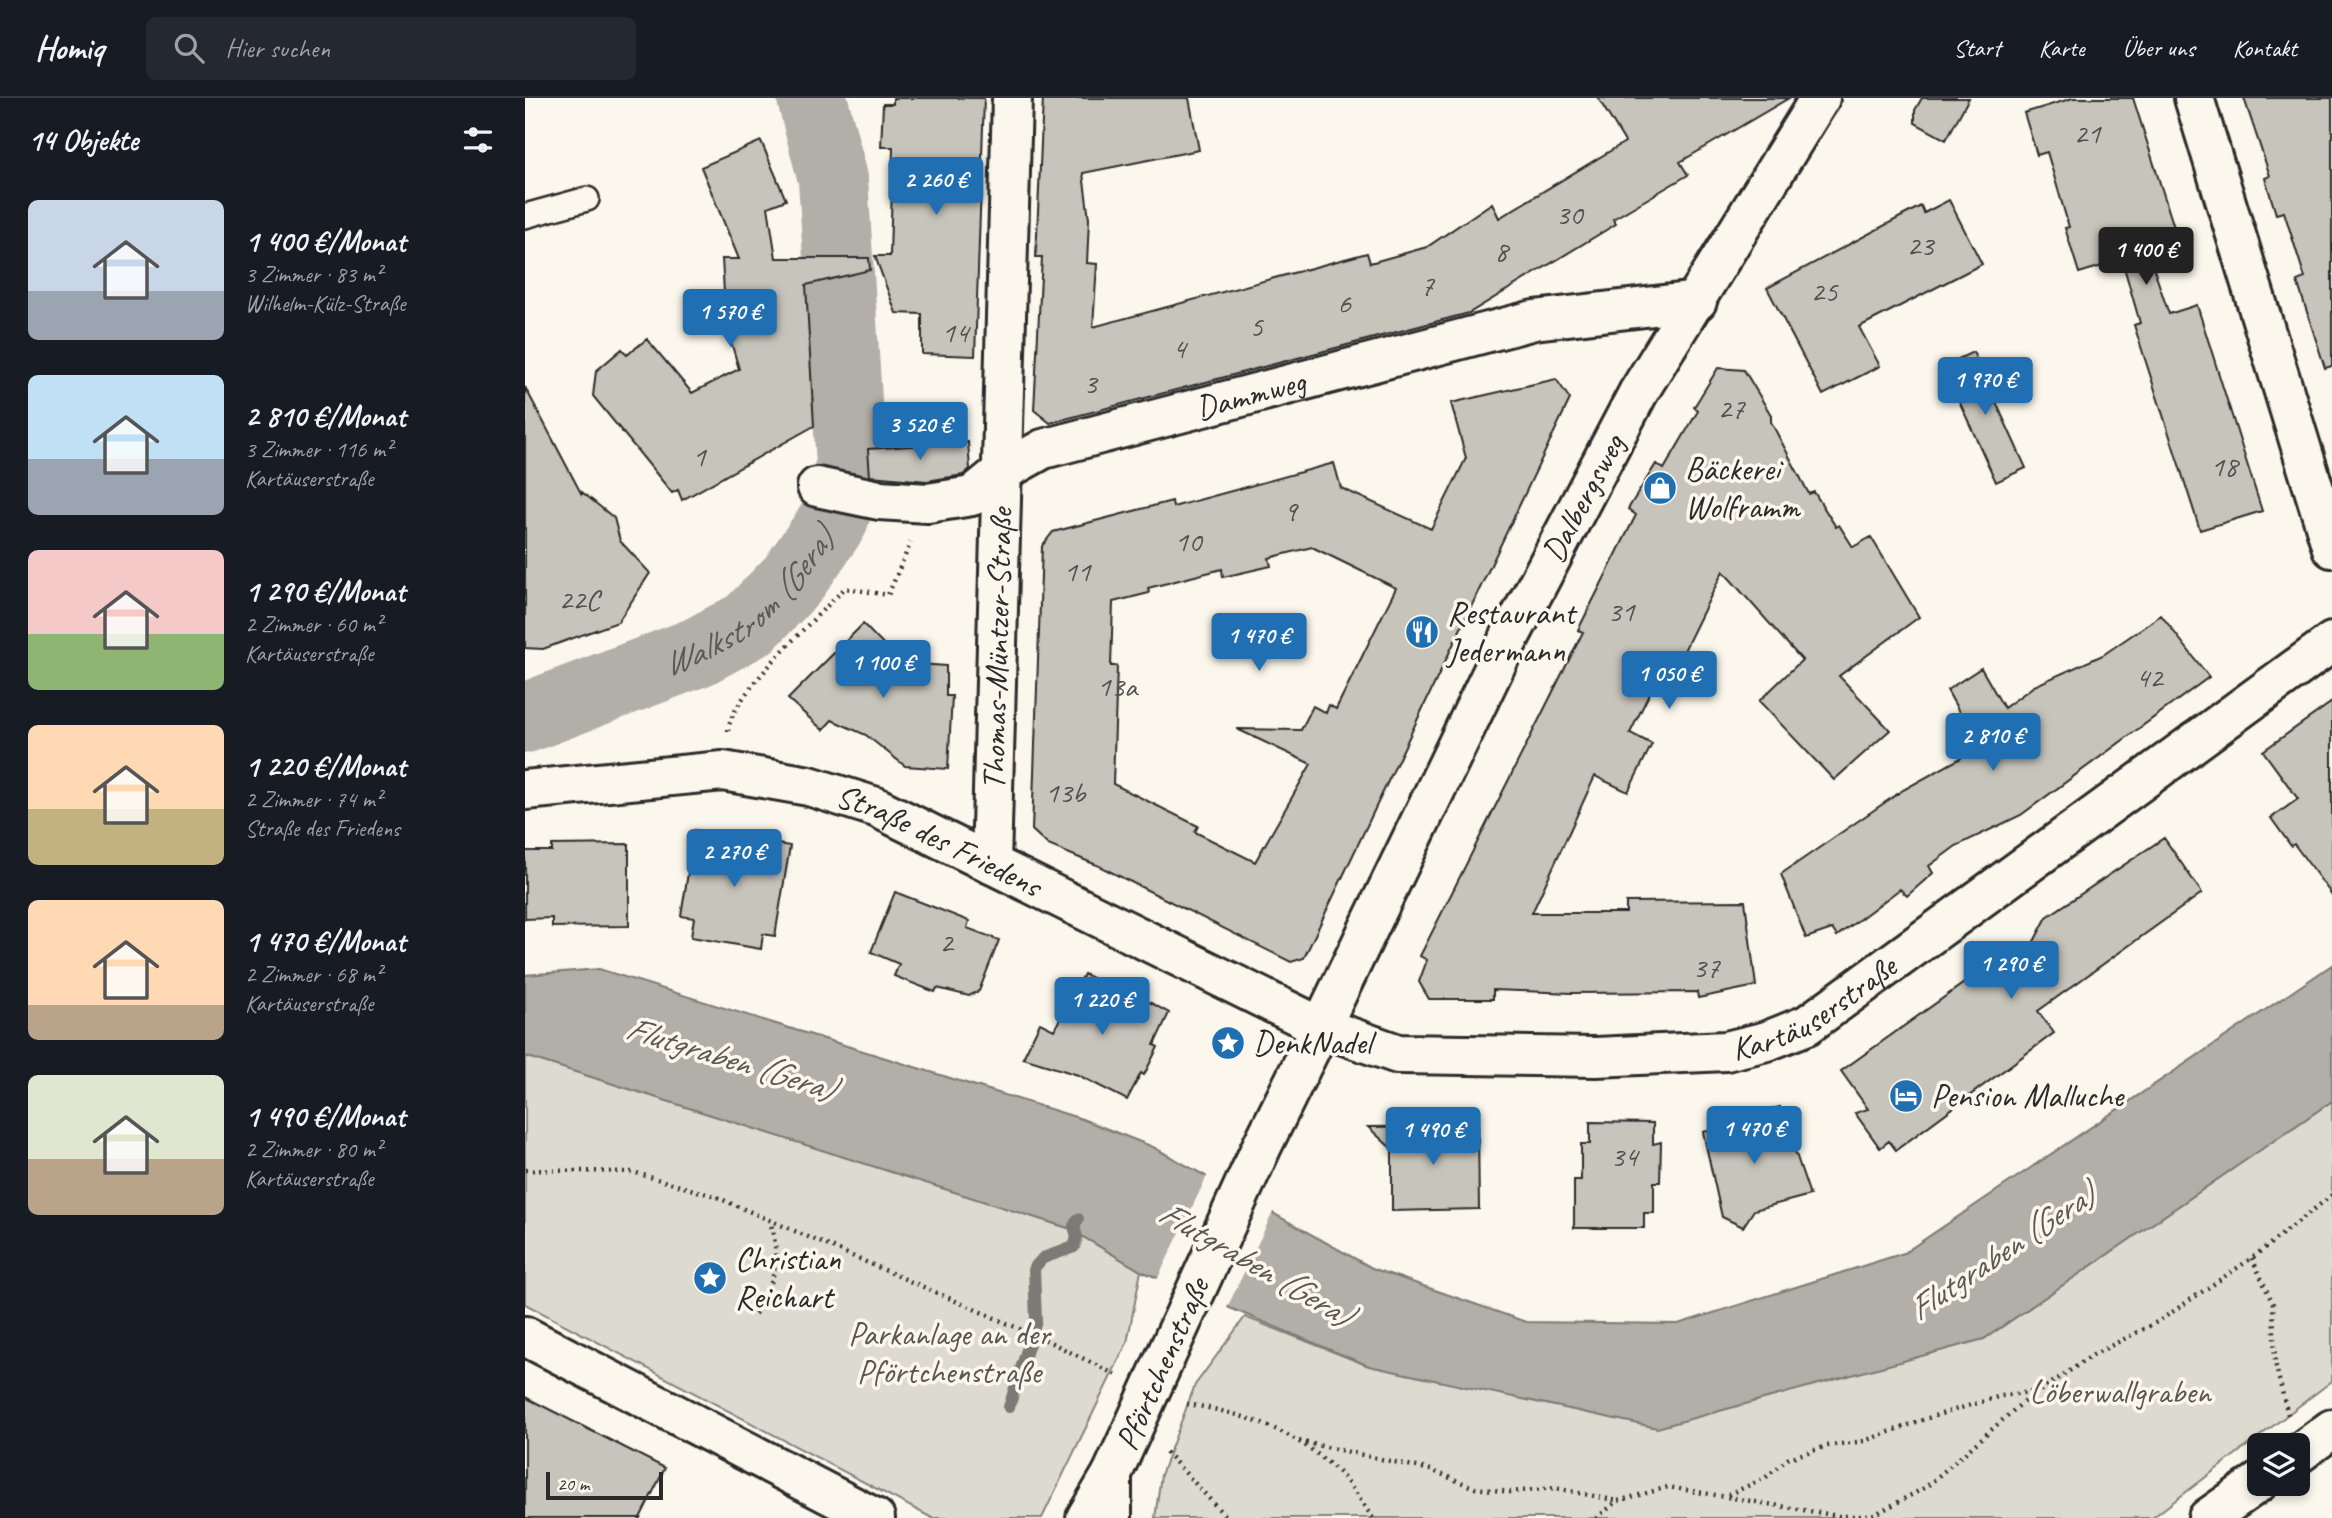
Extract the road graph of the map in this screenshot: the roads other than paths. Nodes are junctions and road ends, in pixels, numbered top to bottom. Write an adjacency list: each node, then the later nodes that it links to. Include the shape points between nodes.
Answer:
1 (1012, 98): 7 (street, Thomas-Müntzer-Straße)
2 (1820, 98): 6 (street, Dalbergsweg)
3 (2194, 98): 9 (street)
4 (587, 199): 5 (lane)
5 (525, 216)
6 (1696, 301): 7 (street, Dammweg, via 1534,320 1043,449); 13 (street, Dalbergsweg, via 1638,393 1503,650)
7 (1000, 473): 8 (street, Dammweg, via 972,496 928,503); 12 (street, Thomas-Müntzer-Straße)
8 (817, 487)
9 (2332, 548)
10 (2332, 642): 13 (street, Kartäuserstraße, via 1807,1025 1767,1041 1726,1051 1596,1057 1398,1054)
11 (525, 790): 12 (street, Straße des Friedens, via 723,771 809,786 876,807)
12 (991, 864): 13 (street, Straße des Friedens)
13 (1321, 1027): 17 (street, Pförtchenstraße)
14 (525, 1336): 19 (street)
15 (2332, 1429): 16 (street)
16 (2310, 1445)
17 (1112, 1474): 20 (street, Pförtchenstraße); 21 (street, Pförtchenstraße)
18 (2247, 1490): 22 (street)
19 (875, 1518)
20 (1086, 1518)
21 (1112, 1518)
22 (2208, 1518)

